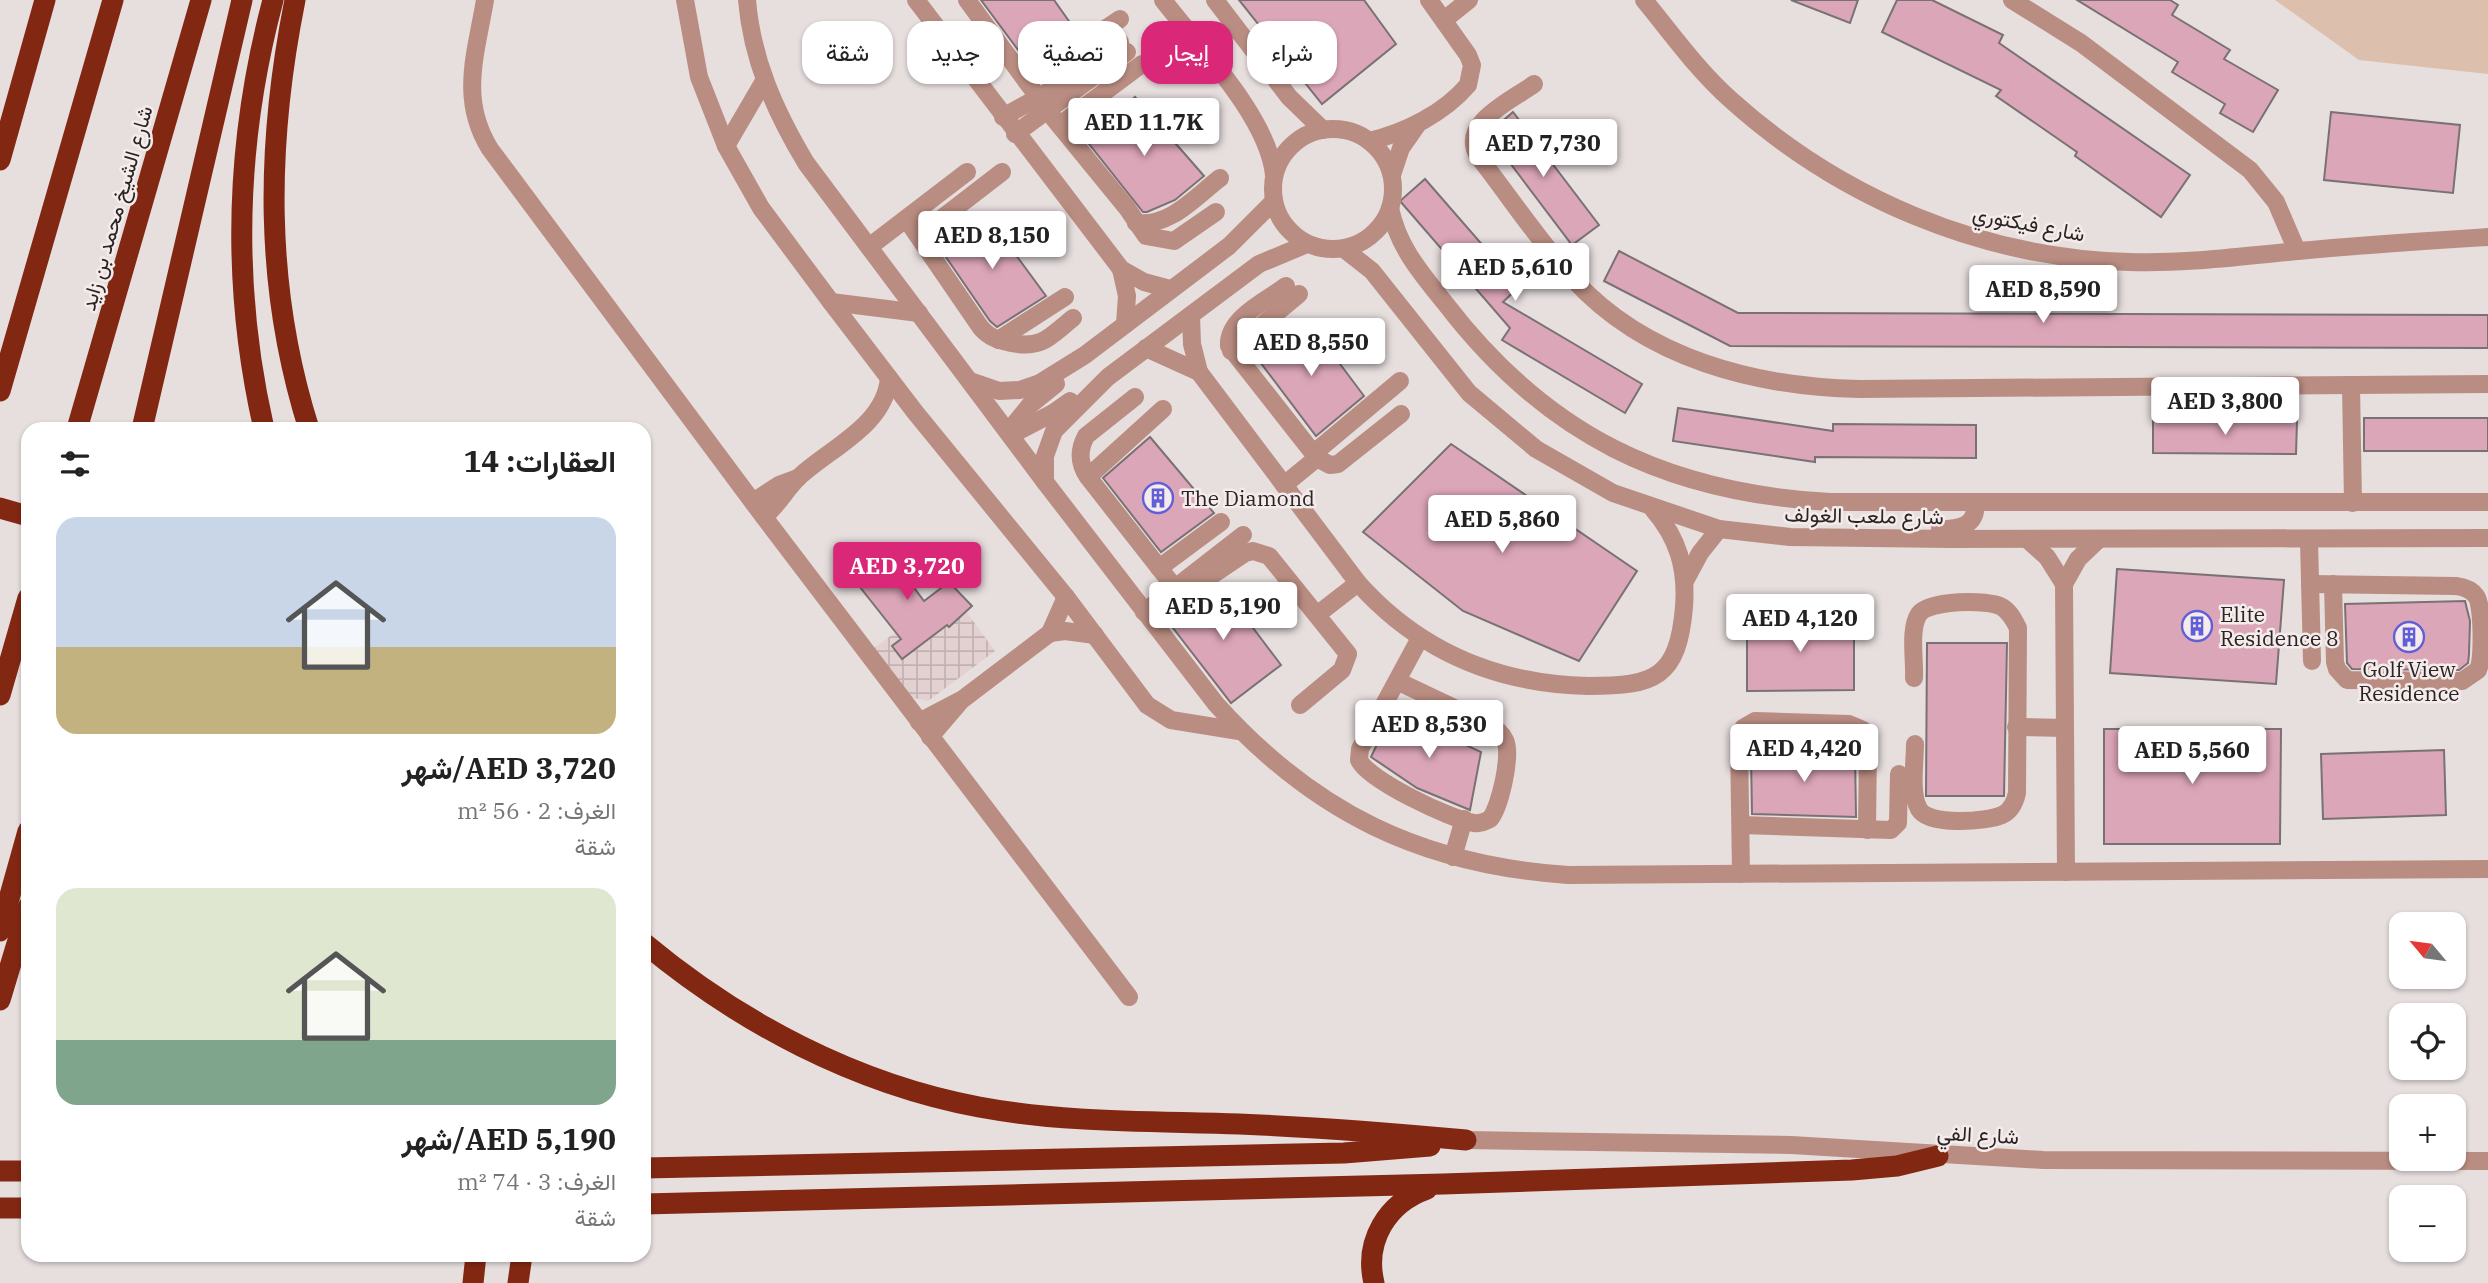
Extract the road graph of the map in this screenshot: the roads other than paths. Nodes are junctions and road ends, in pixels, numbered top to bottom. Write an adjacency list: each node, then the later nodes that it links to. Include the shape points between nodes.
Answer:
1 (45, 0): 35 (highway)
2 (113, 0): 71 (highway)
3 (201, 0): 77 (highway, شارع الشيخ محمد بن زايد)
4 (242, 0): 78 (highway)
5 (273, 0): 79 (highway, via 249,108 240,225 245,321)
6 (295, 0): 80 (highway, via 279,91 272,209 279,293)
7 (485, 0): 87 (street, via 470,93 480,132)
8 (747, 0): 23 (street)
9 (916, 0): 28 (street)
10 (967, 0): 22 (street)
11 (1163, 0): 39 (street, via 1253,119 1267,143)
12 (1215, 0): 31 (street, via 1289,97)
13 (1429, 0): 19 (street)
14 (1469, 0): 19 (street)
15 (1644, 0): 51 (street, شارع فيكتوري, via 1729,98 1772,134 1866,195 1912,215 2006,246 2113,261 2207,261)
16 (2012, 0): 51 (street, via 2081,43 2250,170 2276,202)
17 (682, 3): 34 (street, via 699,77)
18 (1120, 19): 20 (street)
19 (1444, 20): 29 (street, via 1468,55 1472,75 1461,93)
20 (1117, 21)
21 (1141, 65): 30 (street)
22 (1018, 70)
23 (764, 81): 34 (street); 49 (street, via 806,163)
24 (1028, 84): 27 (street)
25 (1071, 84): 27 (street)
26 (1534, 85): 70 (street, via 1477,126 1472,141 1478,156 1573,279 1610,313 1687,357 1729,372 1816,388)
27 (1043, 104): 28 (street); 30 (street); 32 (street)
28 (1003, 117): 32 (street)
29 (1418, 124): 33 (street); 38 (street, via 1401,148)
30 (1060, 125): 45 (street)
31 (1323, 130): 33 (street, via 1346,130); 39 (street, via 1292,146)
32 (1015, 134): 52 (street)
33 (1369, 141): 38 (street)
34 (726, 146): 56 (street, via 761,208)
35 (0, 160)
36 (968, 172): 44 (street)
37 (1002, 172): 46 (street)
38 (1392, 174): 42 (street)
39 (1274, 176): 41 (street)
40 (1220, 178): 45 (street, via 1164,221)
41 (1274, 201): 48 (street, via 1285,226); 53 (street, via 1229,246)
42 (1390, 208): 50 (street, via 1373,235); 88 (street, شارع ملعب الغولف, via 1409,257 1492,360 1553,412 1621,453 1699,484 1786,500)
43 (1216, 212): 45 (street, via 1174,241 1146,236)
44 (907, 220): 46 (street); 49 (street)
45 (1136, 223)
46 (919, 236): 61 (street, via 981,328)
47 (2488, 237): 51 (street, شارع فيكتوري)
48 (1307, 244): 50 (street); 58 (street, via 1259,264)
49 (869, 247): 57 (street)
50 (1344, 249): 92 (street, شارع ملعب الغولف, via 1372,271 1469,393 1501,423 1573,473)
51 (2297, 251)
52 (1121, 269): 53 (street); 60 (street, via 1127,296)
53 (1170, 289): 60 (street)
54 (1292, 290): 82 (street, via 1236,323 1230,333 1231,351)
55 (1065, 297): 61 (street)
56 (831, 302): 57 (street); 66 (street)
57 (919, 313): 67 (street)
58 (1191, 315): 62 (street); 64 (street)
59 (1073, 318): 61 (street, via 1037,345)
60 (1125, 324): 63 (street)
61 (998, 340)
62 (1146, 348): 64 (street); 65 (street)
63 (1085, 355): 67 (street, via 1020,390 988,389); 81 (street, via 1073,371 1030,405)
64 (1199, 372): 86 (street)
65 (1108, 377): 81 (street, via 1053,413); 85 (street, via 1054,432 1045,456)
66 (889, 378): 74 (street); 75 (street, via 886,398)
67 (969, 381): 81 (street)
68 (1400, 381): 82 (street)
69 (2488, 384): 70 (street)
70 (2351, 385): 90 (street)
71 (0, 391)
72 (1135, 397): 83 (street, via 1086,436 1080,461)
73 (1163, 410): 83 (street)
74 (915, 412): 75 (street); 112 (street)
75 (876, 414): 84 (street)
76 (1401, 414): 82 (street, via 1338,464 1330,465)
77 (79, 422)
78 (144, 422)
79 (263, 422)
80 (307, 422)
81 (1009, 434): 85 (street)
82 (1316, 456): 86 (street)
83 (1088, 477): 105 (street)
84 (797, 478): 87 (street); 94 (street)
85 (1045, 482): 113 (street)
86 (1284, 485): 107 (street)
87 (753, 502): 94 (street)
88 (1975, 502): 90 (street, شارع ملعب الغولف); 98 (street, via 1974,516 1964,527 1885,529)
89 (2488, 502): 90 (street, شارع ملعب الغولف)
90 (2353, 503)
91 (0, 508): 93 (highway)
92 (1653, 509): 96 (street, شارع ملعب الغولف); 106 (street, via 1672,535)
93 (21, 514)
94 (764, 517): 125 (street)
95 (1221, 522): 105 (street)
96 (1719, 529): 98 (street, شارع ملعب الغولف, via 1790,537); 106 (street)
97 (1243, 535): 111 (street)
98 (1869, 538): 101 (street, شارع ملعب الغولف)
99 (2467, 538): 100 (street, شارع ملعب الغولف); 103 (street, شارع ملعب الغولف); 104 (street)
100 (2488, 538)
101 (2028, 540): 102 (street, شارع ملعب الغولف); 108 (street, via 2047,557)
102 (2098, 540): 103 (street, شارع ملعب الغولف); 108 (street, via 2078,559)
103 (2309, 540): 109 (street)
104 (2488, 548)
105 (1159, 568): 111 (street)
106 (1685, 581): 118 (street, via 1682,625 1673,660 1664,671 1638,684 1548,685 1519,680 1464,662)
107 (1358, 583): 114 (street); 118 (street)
108 (2064, 584): 127 (street)
109 (2310, 584): 110 (street); 119 (street)
110 (2333, 584): 110 (street, via 2334,662 2347,680 2462,681 2478,670 2480,603 2470,590)
111 (1182, 589): 113 (street); 114 (street, via 1245,553 1262,552)
112 (1066, 597): 116 (street); 117 (street)
113 (1144, 612): 128 (street)
114 (1318, 614): 124 (street, via 1346,648 1348,660)
115 (21, 622): 122 (highway)
116 (1050, 633): 117 (street); 123 (street)
117 (1094, 635): 128 (street, via 1155,711 1171,720)
118 (1420, 638): 121 (street)
119 (2312, 662)
120 (1914, 678): 126 (street, via 1915,623 1924,609 1939,604 1992,603 2001,607 2018,628)
121 (1397, 681): 132 (street, via 1360,750 1361,765 1410,796); 132 (street, via 1490,725 1506,741 1508,756 1494,814 1483,822)
122 (0, 695)
123 (962, 699): 125 (street); 129 (street)
124 (1300, 705)
125 (919, 722): 129 (street)
126 (2016, 727): 127 (street); 130 (street, via 2017,793 2012,807 1994,817 1937,821 1925,817 1916,801)
127 (2065, 728): 138 (street)
128 (1239, 731): 136 (street, via 1273,763 1338,809)
129 (930, 737): 143 (street)
130 (1915, 744)
131 (1894, 775): 134 (street, via 1898,823 1887,831)
132 (1464, 819): 136 (street)
133 (1741, 825): 134 (street); 134 (street, via 1740,734 1755,721 1786,721 1849,724 1863,730 1868,744); 139 (street)
134 (1867, 830)
135 (21, 856): 141 (highway)
136 (1453, 858): 139 (street, via 1568,875)
137 (2488, 869): 138 (street)
138 (2066, 872): 139 (street)
139 (1741, 874)
140 (21, 930): 144 (highway)
141 (0, 931)
142 (651, 948): 145 (highway, via 699,986 776,1034 857,1072 977,1107 1060,1118 1299,1127)
143 (1129, 997)
144 (0, 1000)
145 (1466, 1140): 146 (street, شارع الفي, via 1791,1145); 148 (highway, via 1344,1153)
146 (1938, 1156): 147 (street, شارع الفي); 151 (highway, via 1877,1168)
147 (2488, 1161)
148 (652, 1168)
149 (0, 1171): 150 (highway)
150 (21, 1171)
151 (1443, 1184): 152 (highway); 159 (highway, via 1405,1199 1386,1217 1372,1254)
152 (655, 1204)
153 (0, 1208): 154 (highway)
154 (21, 1208)
155 (476, 1262): 157 (highway)
156 (521, 1262): 158 (highway)
157 (473, 1283)
158 (518, 1283)
159 (1374, 1283)

